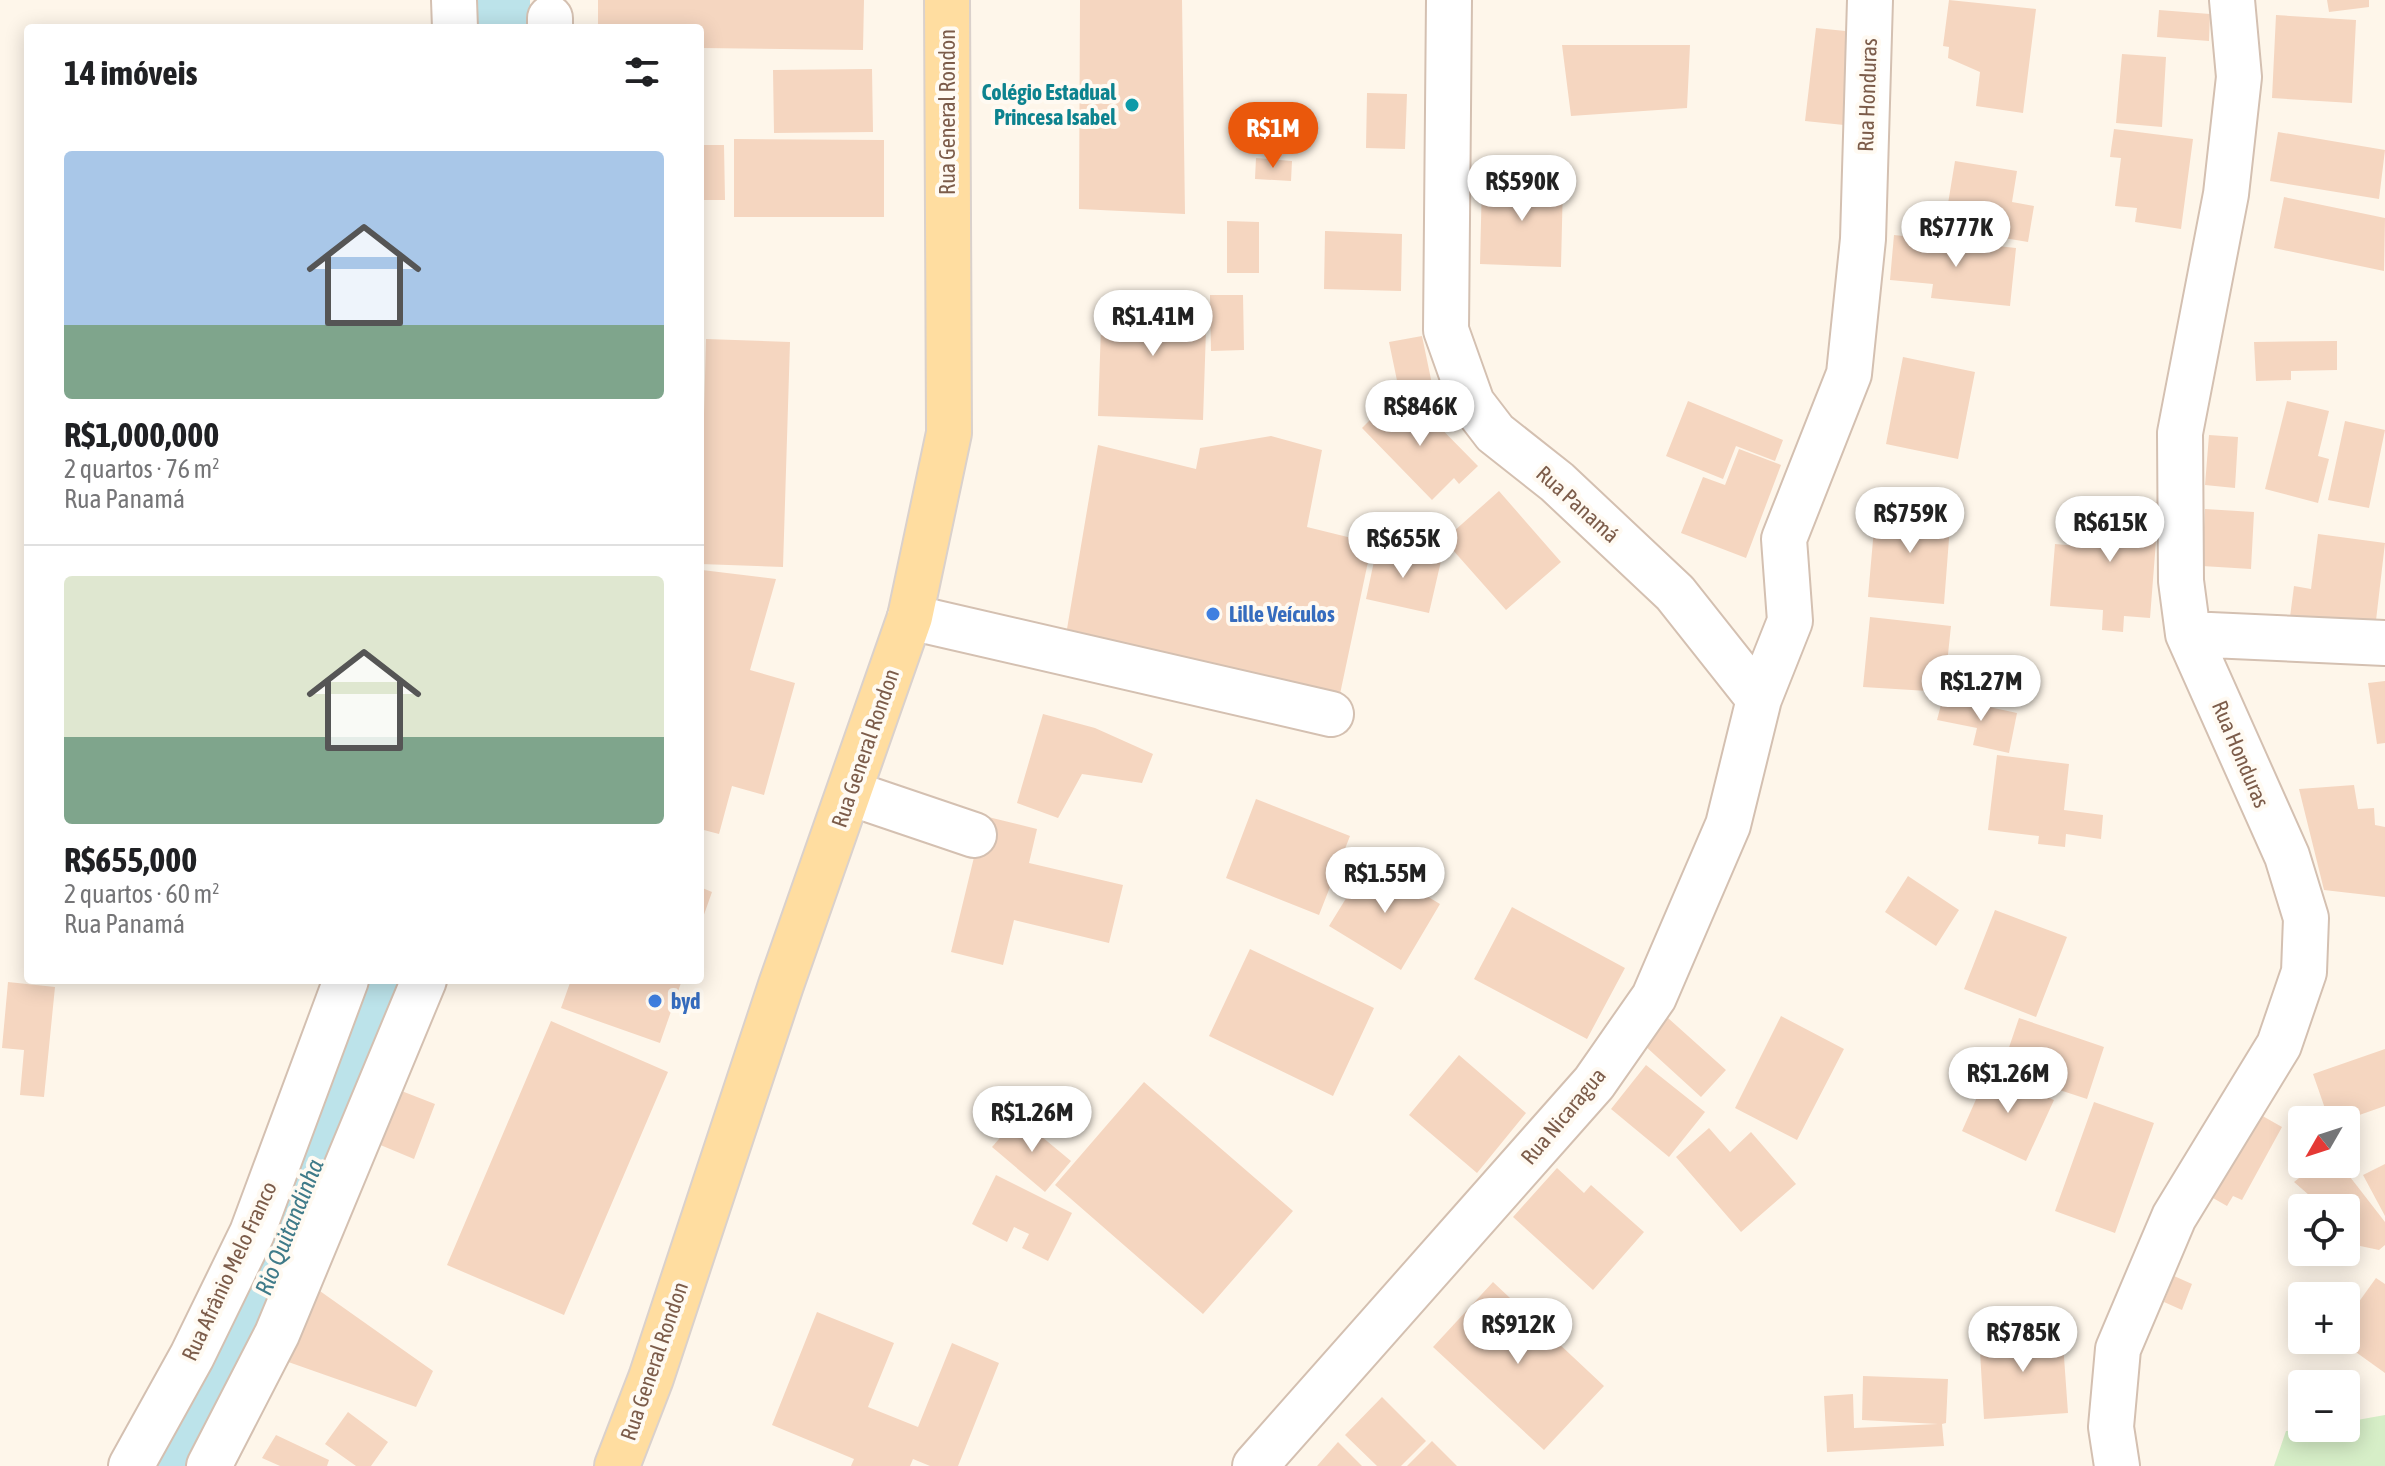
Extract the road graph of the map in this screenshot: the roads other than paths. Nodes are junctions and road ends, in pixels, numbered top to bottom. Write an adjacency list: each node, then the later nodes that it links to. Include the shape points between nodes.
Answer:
1 (454, 0): 6 (street)
2 (947, 0): 7 (main road, Rua General Rondon, via 949,433)
3 (1449, 0): 10 (street, Rua Panamá, via 1446,330 1472,403 1495,433 1557,482 1675,593)
4 (1870, 0): 10 (street, Rua Honduras, via 1863,239 1849,374 1784,539 1790,621)
5 (2232, 0): 8 (street, Rua Honduras, via 2239,77 2226,194 2180,433 2181,581)
6 (455, 24)
7 (910, 617): 11 (street); 12 (main road, Rua General Rondon)
8 (2188, 634): 9 (street); 20 (street, Rua Honduras, via 2287,856 2306,918 2304,972 2279,1045 2174,1217 2118,1349 2111,1427)
9 (2385, 643)
10 (1759, 699): 19 (street, Rua Nicaragua, via 1728,825 1654,997 1594,1083)
11 (1331, 714)
12 (850, 793): 13 (street); 18 (main road, Rua General Rondon)
13 (974, 835)
14 (345, 984): 16 (street, Rua Afrânio Melo Franco, via 252,1233)
15 (422, 984): 17 (street, via 277,1334)
16 (131, 1466)
17 (209, 1466)
18 (617, 1466)
19 (1255, 1466)
20 (2117, 1466)

